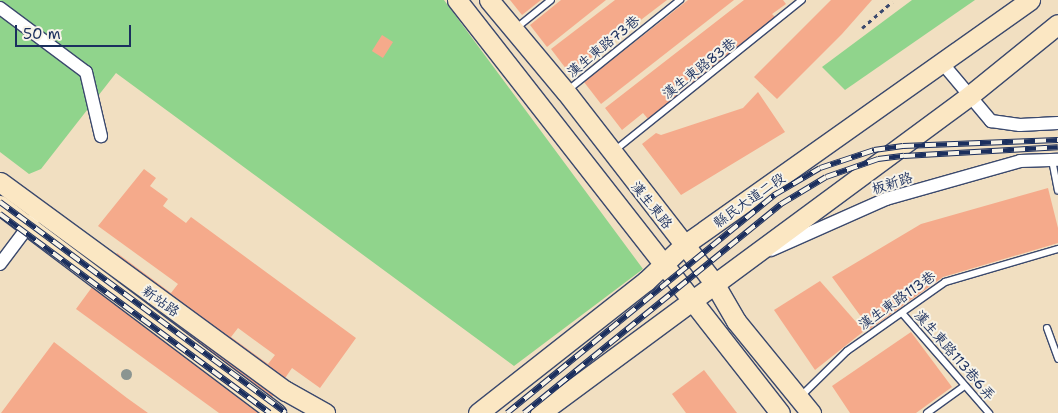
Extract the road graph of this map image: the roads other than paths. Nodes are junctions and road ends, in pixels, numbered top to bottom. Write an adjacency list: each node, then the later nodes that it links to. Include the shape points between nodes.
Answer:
1 (458, 0): 23 (street, 漢生東路)
2 (489, 0): 9 (street, 漢生東路)
3 (551, 0): 9 (lane)
4 (680, 0): 11 (lane, 漢生東路73巷)
5 (802, 0): 15 (lane, 漢生東路83巷)
6 (1030, 0): 10 (street, 縣民大道二段)
7 (0, 8): 14 (street, via 86,72)
8 (1058, 24): 12 (street)
9 (514, 30): 11 (street, 漢生東路)
10 (943, 64): 12 (street); 21 (street, 縣民大道二段)
11 (566, 92): 15 (street, 漢生東路)
12 (969, 96): 13 (street, via 991,121 1020,125); 24 (street)
13 (1058, 123)
14 (101, 136)
15 (611, 153): 21 (street, 漢生東路)
16 (1055, 160): 18 (lane); 24 (street, 板新路, via 1020,161 886,199)
17 (0, 182): 20 (street, 新站路)
18 (1058, 190)
19 (0, 205): 20 (street, 新站路)
20 (34, 220): 25 (street); 33 (street, 新站路); 35 (street, 新站路, via 286,392)
21 (684, 245): 23 (street, 縣民大道二段); 26 (street, 漢生東路)
22 (1058, 249): 28 (lane, 漢生東路113巷, via 945,282)
23 (664, 262): 27 (street, 漢生東路); 36 (street, 縣民大道二段, via 646,280)
24 (744, 262): 26 (street)
25 (0, 264)
26 (714, 283): 27 (street); 32 (street, 漢生東路, via 736,321)
27 (691, 299): 37 (street); 38 (street, 漢生東路)
28 (902, 313): 31 (lane, 漢生東路113巷6弄); 32 (lane, 漢生東路113巷, via 847,351)
29 (1047, 328): 30 (lane)
30 (1058, 359)
31 (963, 387): 40 (lane); 41 (lane, 漢生東路113巷6弄)
32 (799, 398): 39 (street, 漢生東路)
33 (271, 407): 34 (street, 新站路)
34 (289, 413)
35 (325, 413)
36 (478, 413)
37 (540, 413)
38 (780, 413)
39 (811, 413)
40 (927, 413)
41 (989, 413)

